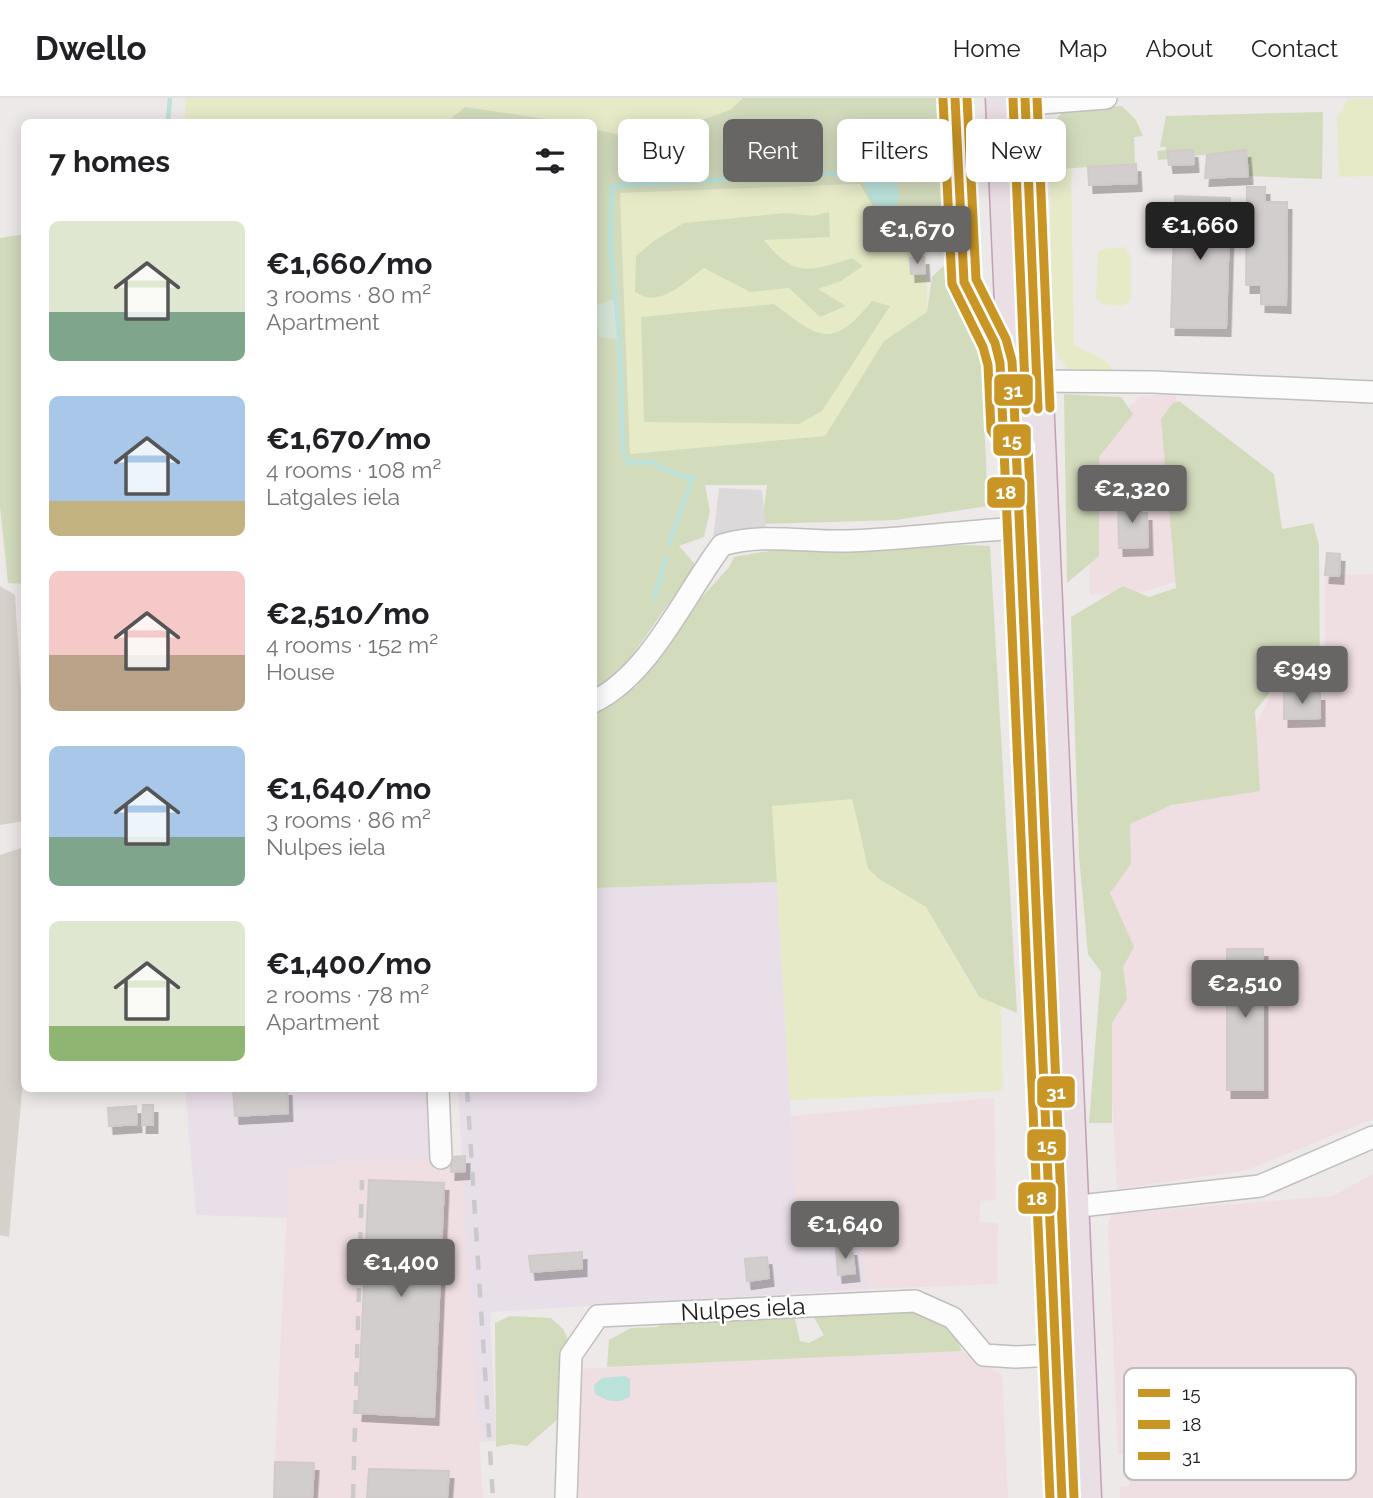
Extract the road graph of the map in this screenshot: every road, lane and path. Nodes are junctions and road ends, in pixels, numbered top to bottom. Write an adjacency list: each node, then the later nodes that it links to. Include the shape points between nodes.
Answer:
1 (1106, 98): 2 (street)
2 (1013, 102): 3 (highway); 5 (highway)
3 (1037, 381): 4 (street); 5 (highway)
4 (1373, 392)
5 (1032, 527): 6 (street, via 842,541 774,537 722,545 647,657); 10 (highway)
6 (597, 700)
7 (438, 1092): 9 (street)
8 (1373, 1137): 10 (street, via 1260,1186)
9 (441, 1157)
10 (1061, 1208): 11 (highway); 14 (highway)
11 (1056, 1354): 12 (street, Nulpes iela, via 984,1355 953,1318 915,1301 598,1316 571,1355); 13 (highway)
12 (566, 1498)
13 (1062, 1498)
14 (1086, 1498)

